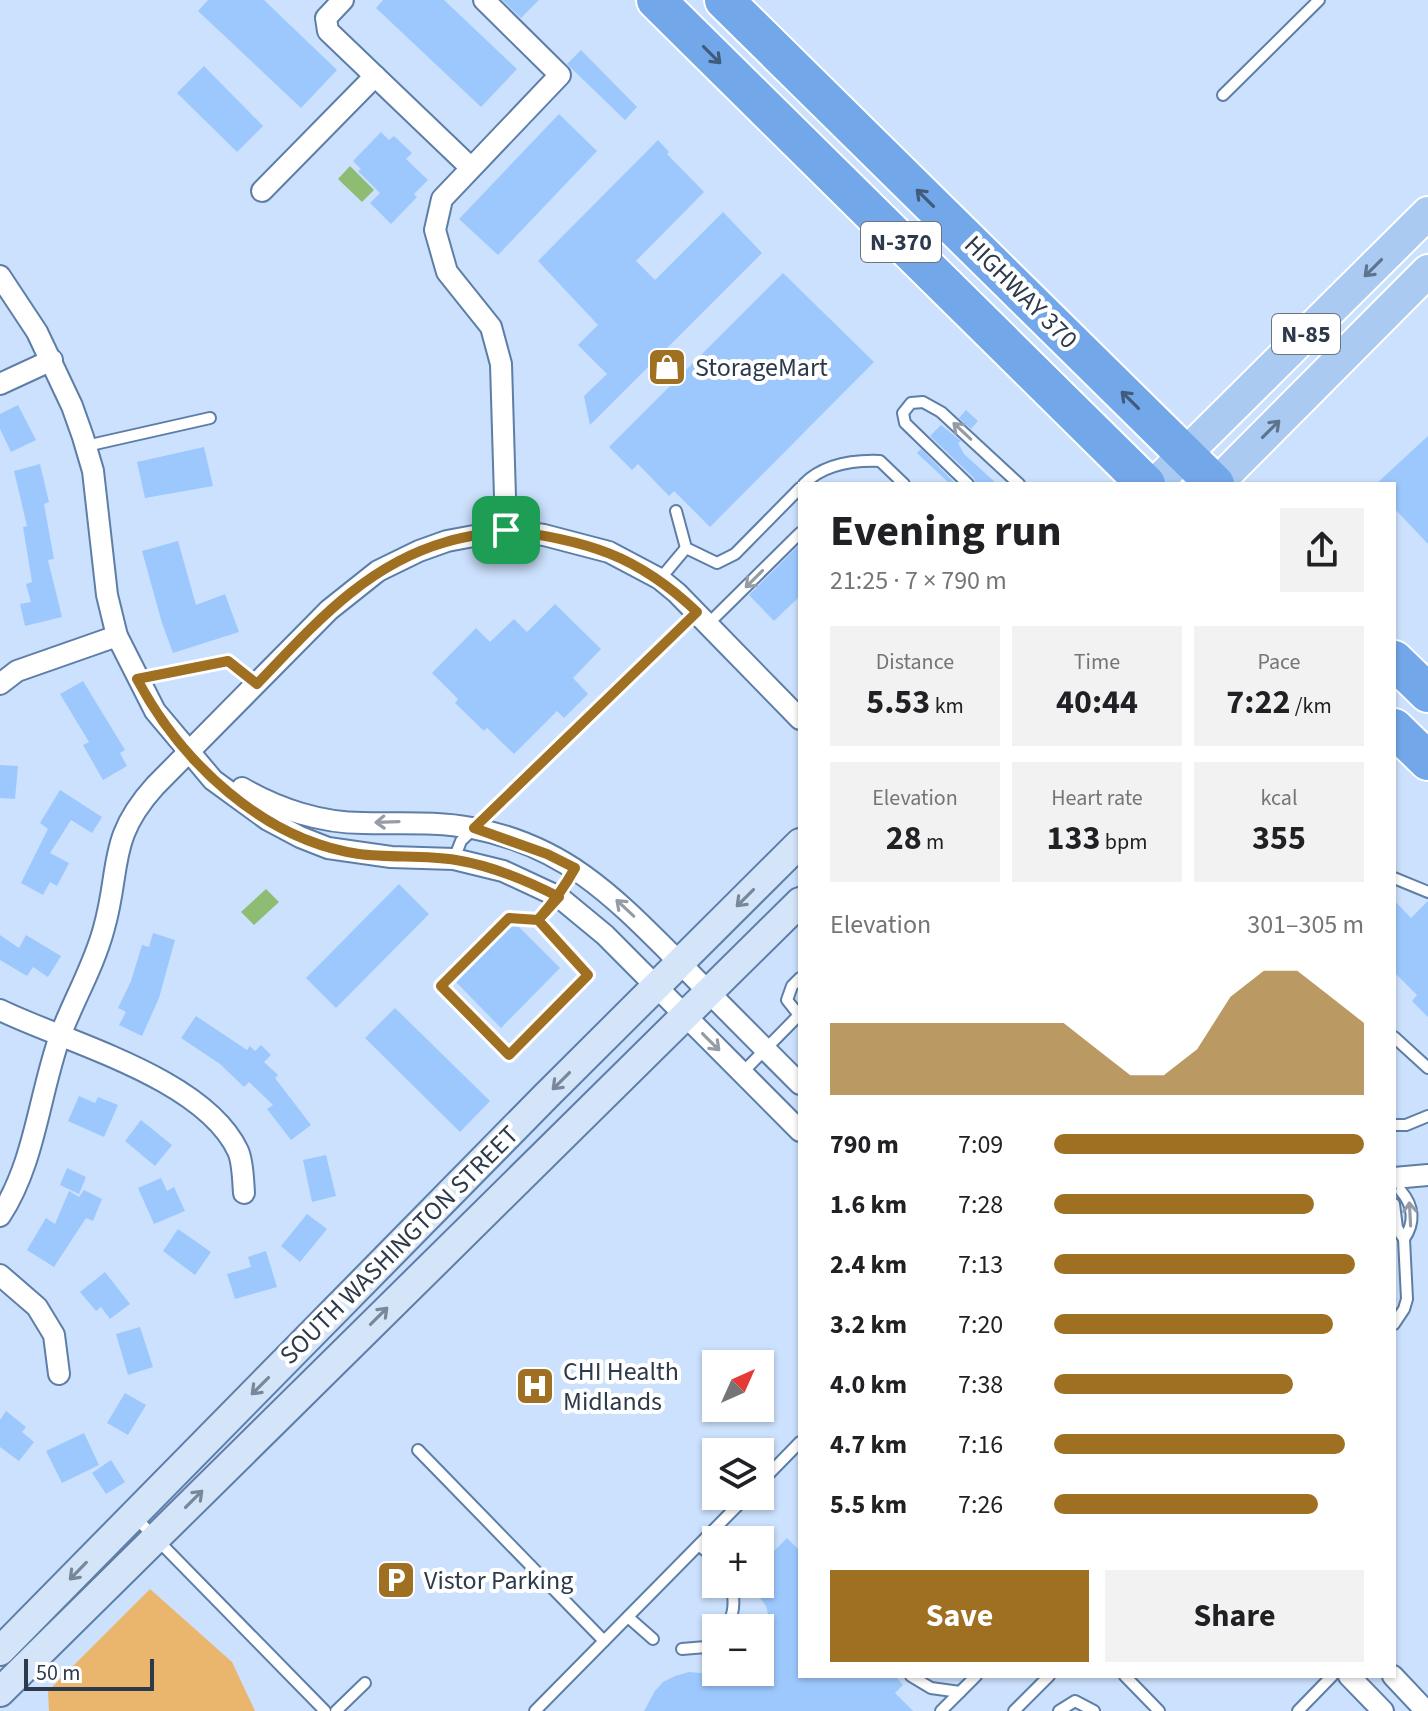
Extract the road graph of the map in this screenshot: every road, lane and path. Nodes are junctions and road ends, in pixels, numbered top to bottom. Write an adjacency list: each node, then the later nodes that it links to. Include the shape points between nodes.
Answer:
1 (343, 0): 6 (street, via 326,18 328,31)
2 (484, 0): 8 (street, via 560,75)
3 (656, 0): 17 (highway, HIGHWAY 370 / N-370, one-way to 17, via 890,230)
4 (724, 0): 17 (highway, HIGHWAY 370 / N-370, one-way to 4)
5 (1319, 0): 7 (lane)
6 (375, 76): 8 (street); 9 (street)
7 (1223, 95)
8 (470, 167): 26 (street, via 442,199 435,230 447,272 491,327 501,364)
9 (262, 191)
10 (1428, 213): 17 (main road, N-85, one-way to 17)
11 (1428, 271): 23 (main road, N-85, one-way to 11)
12 (0, 276): 13 (street)
13 (52, 360): 14 (street); 16 (street)
14 (0, 384)
15 (210, 418): 16 (lane)
16 (86, 446): 31 (street)
17 (1168, 476): 22 (highway, HIGHWAY 370 / N-370)
18 (806, 482): 19 (lane, via 834,465 862,460 880,461)
19 (902, 482)
20 (966, 482): 21 (lane, one-way to 20, via 941,412 923,402 911,403 903,413 905,423)
21 (1017, 482)
22 (1203, 482)
23 (1217, 482)
24 (798, 490): 28 (lane, via 735,554 717,563)
25 (676, 511): 28 (lane)
26 (506, 530): 29 (street, via 609,552); 35 (street, via 447,541 378,571 329,610)
27 (798, 535): 30 (lane, one-way to 30)
28 (686, 548): 29 (lane)
29 (660, 579): 30 (street)
30 (702, 618): 38 (street); 43 (lane)
31 (117, 636): 33 (street); 34 (street, via 17,671)
32 (1396, 662): 37 (highway)
33 (137, 679): 35 (lane, via 228,661); 41 (street)
34 (0, 684)
35 (257, 684): 41 (street)
36 (1396, 688): 39 (highway)
37 (1428, 693)
38 (798, 717)
39 (1428, 718)
40 (1396, 730): 42 (highway)
41 (189, 752): 43 (street, one-way to 41, via 361,824 295,812 263,800); 45 (street, via 213,780 300,837 357,853); 62 (street, via 142,800 124,830 105,925)
42 (1428, 761)
43 (474, 828): 45 (lane); 46 (street)
44 (798, 845): 54 (main road, SOUTH WASHINGTON STREET, one-way to 54)
45 (454, 859): 50 (street, via 503,871)
46 (575, 868): 50 (lane); 54 (street, one-way to 46, via 614,897)
47 (1396, 879): 49 (lane)
48 (798, 886): 53 (main road, via 777,908)
49 (1428, 892)
50 (559, 897): 52 (lane); 56 (street)
51 (798, 904): 53 (main road, SOUTH WASHINGTON STREET)
52 (538, 920): 52 (lane, via 509,918 441,986 509,1055 588,975)
53 (772, 928): 57 (main road, SOUTH WASHINGTON STREET)
54 (680, 963): 56 (main road, SOUTH WASHINGTON STREET); 57 (street)
55 (798, 980): 59 (lane, via 787,1000)
56 (656, 986): 60 (street); 84 (main road, SOUTH WASHINGTON STREET, one-way to 84)
57 (707, 990): 60 (main road, SOUTH WASHINGTON STREET); 64 (street)
58 (0, 1010): 62 (street)
59 (798, 1013)
60 (684, 1014): 66 (street, one-way to 66); 85 (main road, SOUTH WASHINGTON STREET, one-way to 60)
61 (798, 1017): 64 (lane)
62 (60, 1035): 73 (street, via 177,1089 221,1124 239,1153); 74 (street, via 22,1170)
63 (1396, 1039): 65 (lane)
64 (765, 1049): 66 (lane); 67 (street)
65 (1428, 1068)
66 (742, 1073): 70 (street)
67 (798, 1082)
68 (1428, 1116): 69 (lane)
69 (1396, 1125)
70 (798, 1129)
71 (1428, 1175): 72 (street)
72 (1399, 1182): 76 (lane, one-way to 72, via 1411,1229 1411,1202)
73 (244, 1193)
74 (0, 1216)
75 (1396, 1220): 76 (lane)
76 (1404, 1239): 78 (lane, via 1407,1299)
77 (0, 1275): 79 (street, via 37,1307 54,1335)
78 (1396, 1321)
79 (59, 1374)
80 (798, 1444): 82 (lane)
81 (418, 1450): 90 (lane)
82 (774, 1469)
83 (733, 1510): 86 (lane)
84 (133, 1515): 85 (lane); 93 (main road, SOUTH WASHINGTON STREET, one-way to 93)
85 (154, 1538): 102 (main road, SOUTH WASHINGTON STREET); 104 (lane)
86 (699, 1545): 87 (lane); 88 (lane)
87 (702, 1548)
88 (628, 1617): 89 (lane); 90 (lane)
89 (653, 1639)
90 (604, 1641): 106 (lane)
91 (702, 1647): 92 (lane)
92 (682, 1649)
93 (0, 1651)
94 (914, 1678): 103 (lane, via 931,1688)
95 (974, 1678): 103 (lane)
96 (1047, 1678): 108 (lane)
97 (1127, 1678): 111 (lane)
98 (1330, 1678): 112 (lane)
99 (1351, 1678): 113 (street)
100 (1395, 1678): 114 (street)
101 (365, 1683): 105 (lane)
102 (1, 1688)
103 (960, 1692): 107 (lane)
104 (325, 1711)
105 (336, 1711)
106 (535, 1711)
107 (941, 1711)
108 (1014, 1711)
109 (1059, 1711): 110 (lane, via 1075,1701)
110 (1094, 1711)
111 (1159, 1711)
112 (1298, 1711)
113 (1383, 1711)
114 (1426, 1711)

